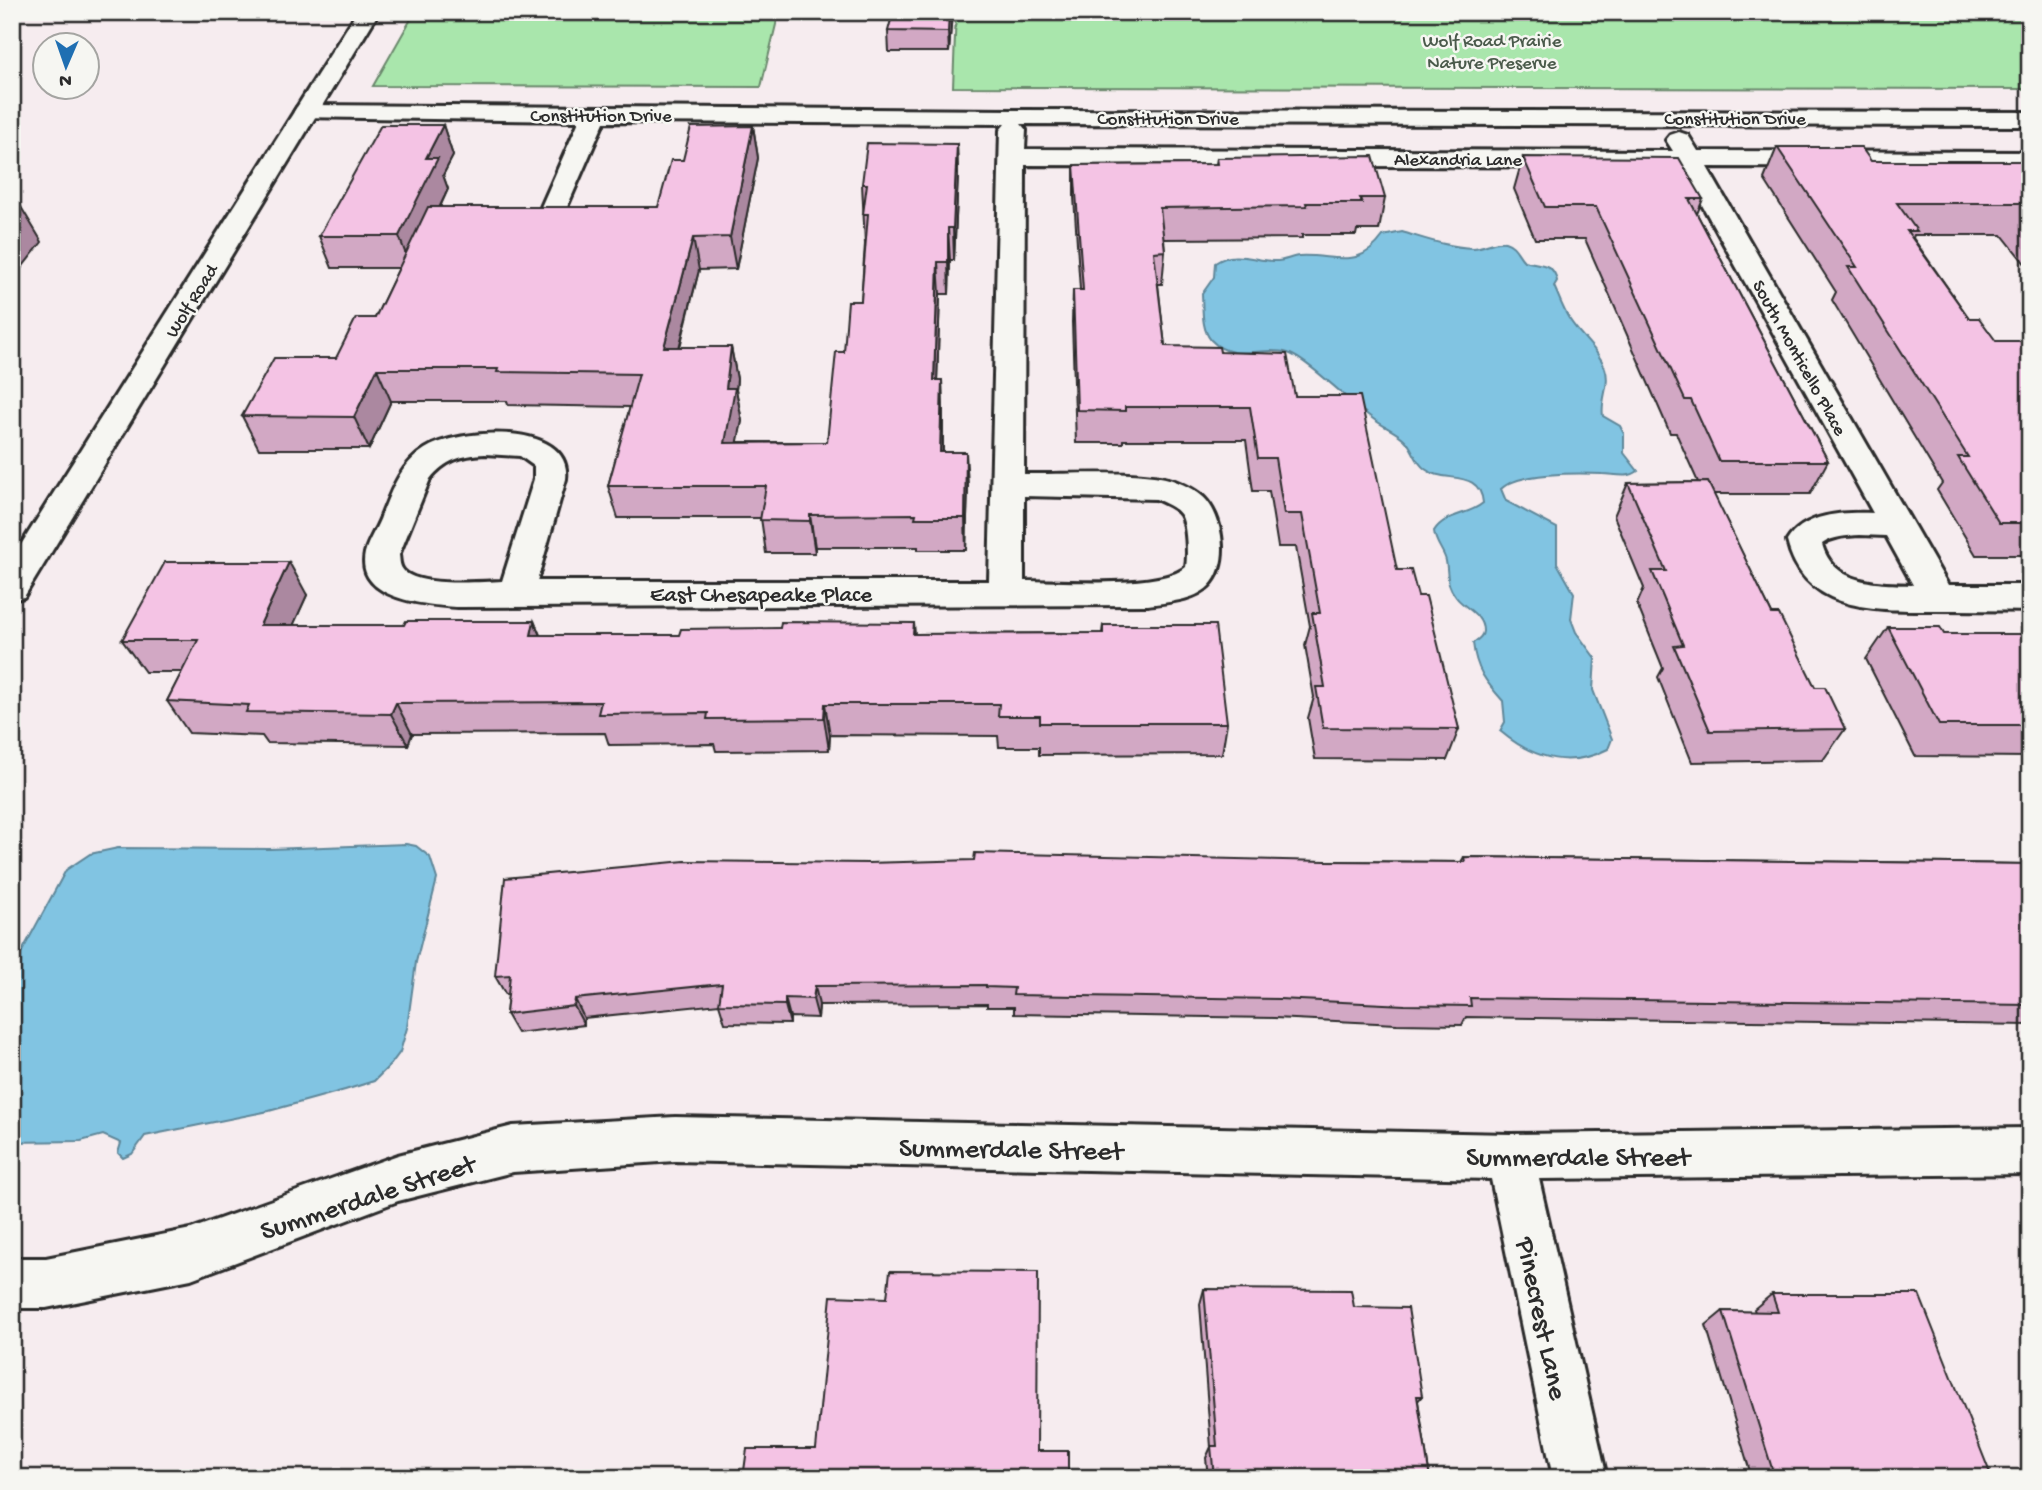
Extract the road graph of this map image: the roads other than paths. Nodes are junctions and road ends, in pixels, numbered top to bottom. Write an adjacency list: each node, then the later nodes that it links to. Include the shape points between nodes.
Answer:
1 (368, 12): 2 (street, Wolf Road)
2 (306, 112): 3 (street, Constitution Drive); 13 (street, Wolf Road)
3 (595, 114): 4 (street, Constitution Drive); 10 (street)
4 (1013, 117): 5 (street, Constitution Drive); 7 (street)
5 (1667, 117): 6 (street, Constitution Drive); 8 (street, South Monticello Place)
6 (2030, 119)
7 (1013, 156): 8 (street, Alexandria Lane); 11 (street)
8 (1690, 159): 9 (street, Alexandria Lane); 12 (street, South Monticello Place)
9 (2030, 160)
10 (554, 207)
11 (1008, 485): 15 (street); 15 (street, East Chesapeake Place, via 1163,489 1194,507 1205,556 1197,577 1168,591)
12 (1896, 525): 16 (street, South Monticello Place); 16 (street, via 1826,527 1804,541 1806,552 1822,575 1853,593)
13 (12, 588)
14 (516, 593): 14 (street, East Chesapeake Place, via 419,592 400,587 388,577 382,556 415,478 423,466 450,449 492,443 531,449 547,457 550,479); 15 (street, East Chesapeake Place)
15 (1006, 593)
16 (1937, 597): 17 (street)
17 (2030, 598)
18 (2030, 1151): 19 (street, Summerdale Street)
19 (1510, 1157): 20 (street, Summerdale Street, via 675,1139 513,1149 398,1178 191,1254 46,1283); 21 (street, Pinecrest Lane)
20 (12, 1283)
21 (1580, 1478)

